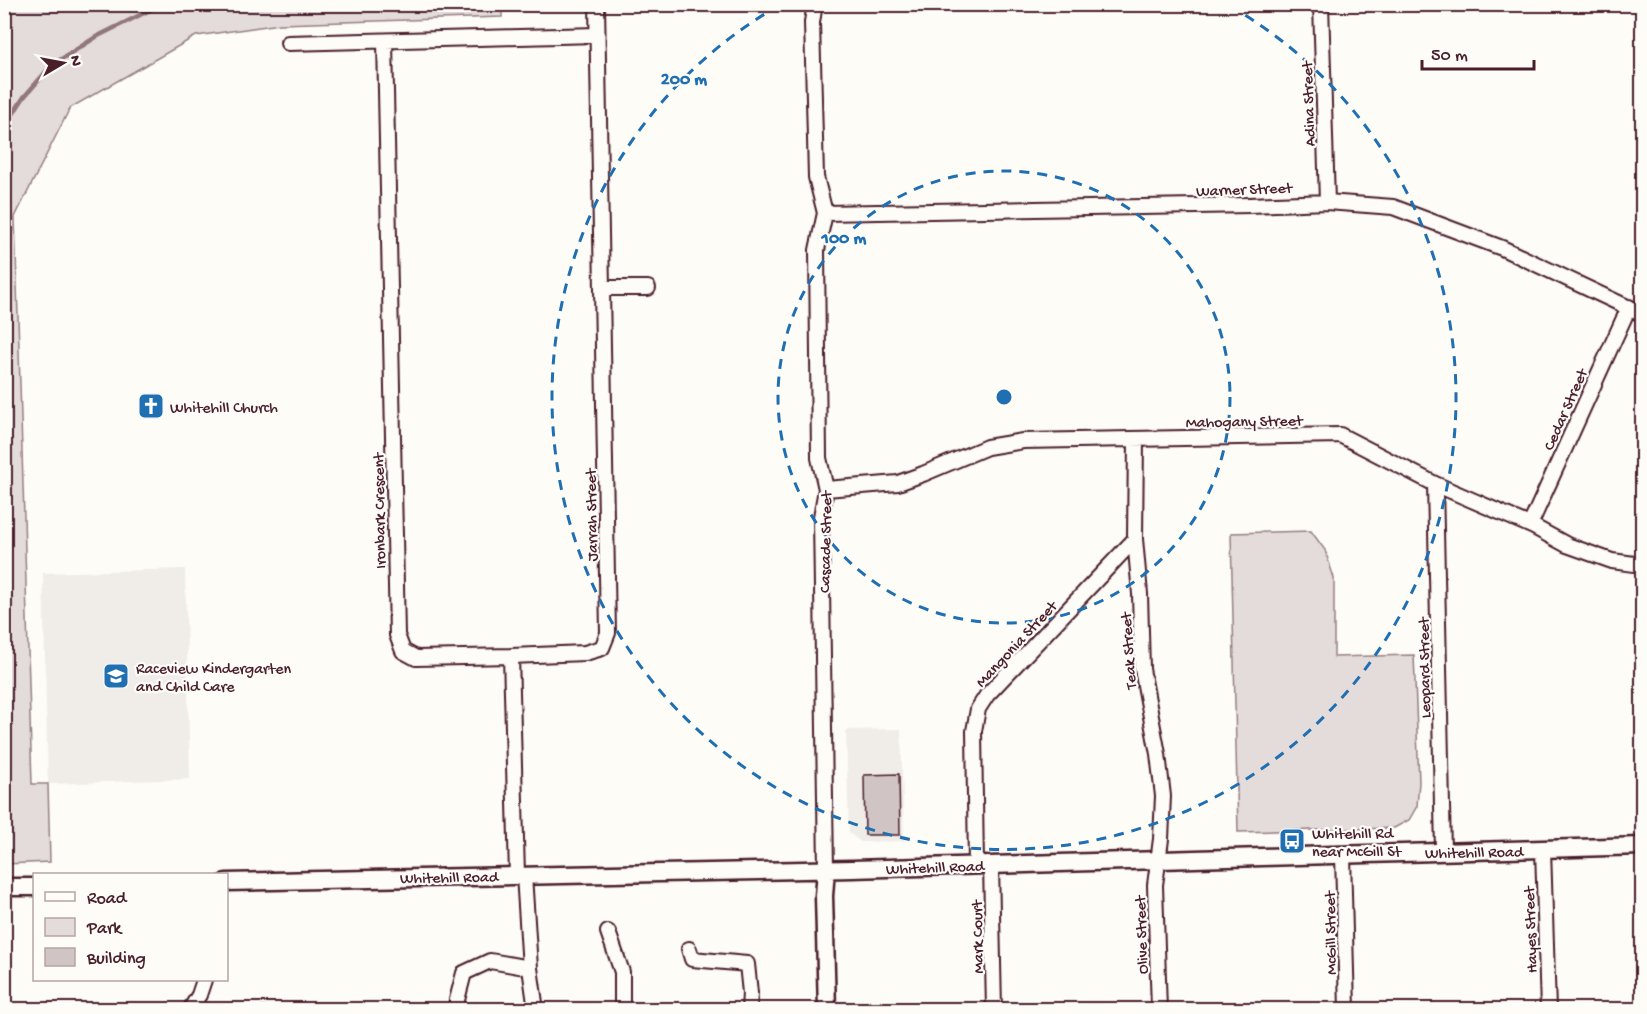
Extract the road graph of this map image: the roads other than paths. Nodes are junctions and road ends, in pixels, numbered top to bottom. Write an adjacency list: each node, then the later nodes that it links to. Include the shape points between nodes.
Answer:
1 (597, 4): 4 (street, Jarrah Street)
2 (815, 4): 8 (street, Cascade Street, via 812,22 816,177)
3 (1321, 4): 7 (street, Adina Street)
4 (597, 35): 5 (street); 9 (street, Jarrah Street)
5 (385, 40): 6 (street); 19 (street, Ironbark Crescent, via 398,635 403,651 416,658)
6 (288, 43)
7 (1327, 202): 8 (street, Warner Street); 11 (street, Warner Street, via 1394,207 1502,248)
8 (825, 213): 15 (street, Cascade Street, via 818,261 819,458)
9 (603, 288): 10 (street); 19 (street, Jarrah Street, via 608,633 603,648 585,653)
10 (648, 288)
11 (1629, 307): 12 (street, Warner Street); 16 (street, Cedar Street)
12 (1642, 314)
13 (1136, 439): 14 (street, Mahogany Street, via 1340,435); 15 (street, Mahogany Street, via 1023,441 987,447 898,483); 17 (street, Teak Street)
14 (1435, 484): 16 (street, Mahogany Street); 22 (street, Leopard Street)
15 (826, 489): 26 (street, Cascade Street, via 821,518)
16 (1530, 525): 18 (street, Mahogany Street, via 1567,545 1612,561)
17 (1136, 539): 24 (street, Teak Street, via 1142,669 1163,796); 25 (street, Mangonia Street, via 978,709 974,731)
18 (1642, 565)
19 (511, 656): 27 (street)
20 (1642, 846): 21 (street, Whitehill Road)
21 (1543, 849): 22 (street, Whitehill Road); 44 (street, Hayes Street)
22 (1443, 851): 23 (street, Whitehill Road)
23 (1343, 855): 24 (street, Whitehill Road); 43 (street, McGill Street)
24 (1158, 859): 25 (street, Whitehill Road); 42 (street, Olive Street, via 1155,885)
25 (984, 864): 26 (street, Whitehill Road); 41 (street, Mark Court)
26 (826, 869): 27 (street, Whitehill Road); 40 (street, Cascade Street)
27 (520, 875): 28 (street, Whitehill Road); 33 (street)
28 (228, 882)
29 (4, 887): 30 (street)
30 (33, 887)
31 (608, 932): 38 (street, via 622,972)
32 (689, 949): 39 (street, via 692,959 747,964)
33 (531, 968): 36 (street, via 490,961 464,973); 37 (street)
34 (204, 981): 35 (street)
35 (189, 1010)
36 (457, 1010)
37 (536, 1010)
38 (622, 1010)
39 (749, 1010)
40 (827, 1010)
41 (994, 1010)
42 (1159, 1010)
43 (1347, 1010)
44 (1548, 1010)

